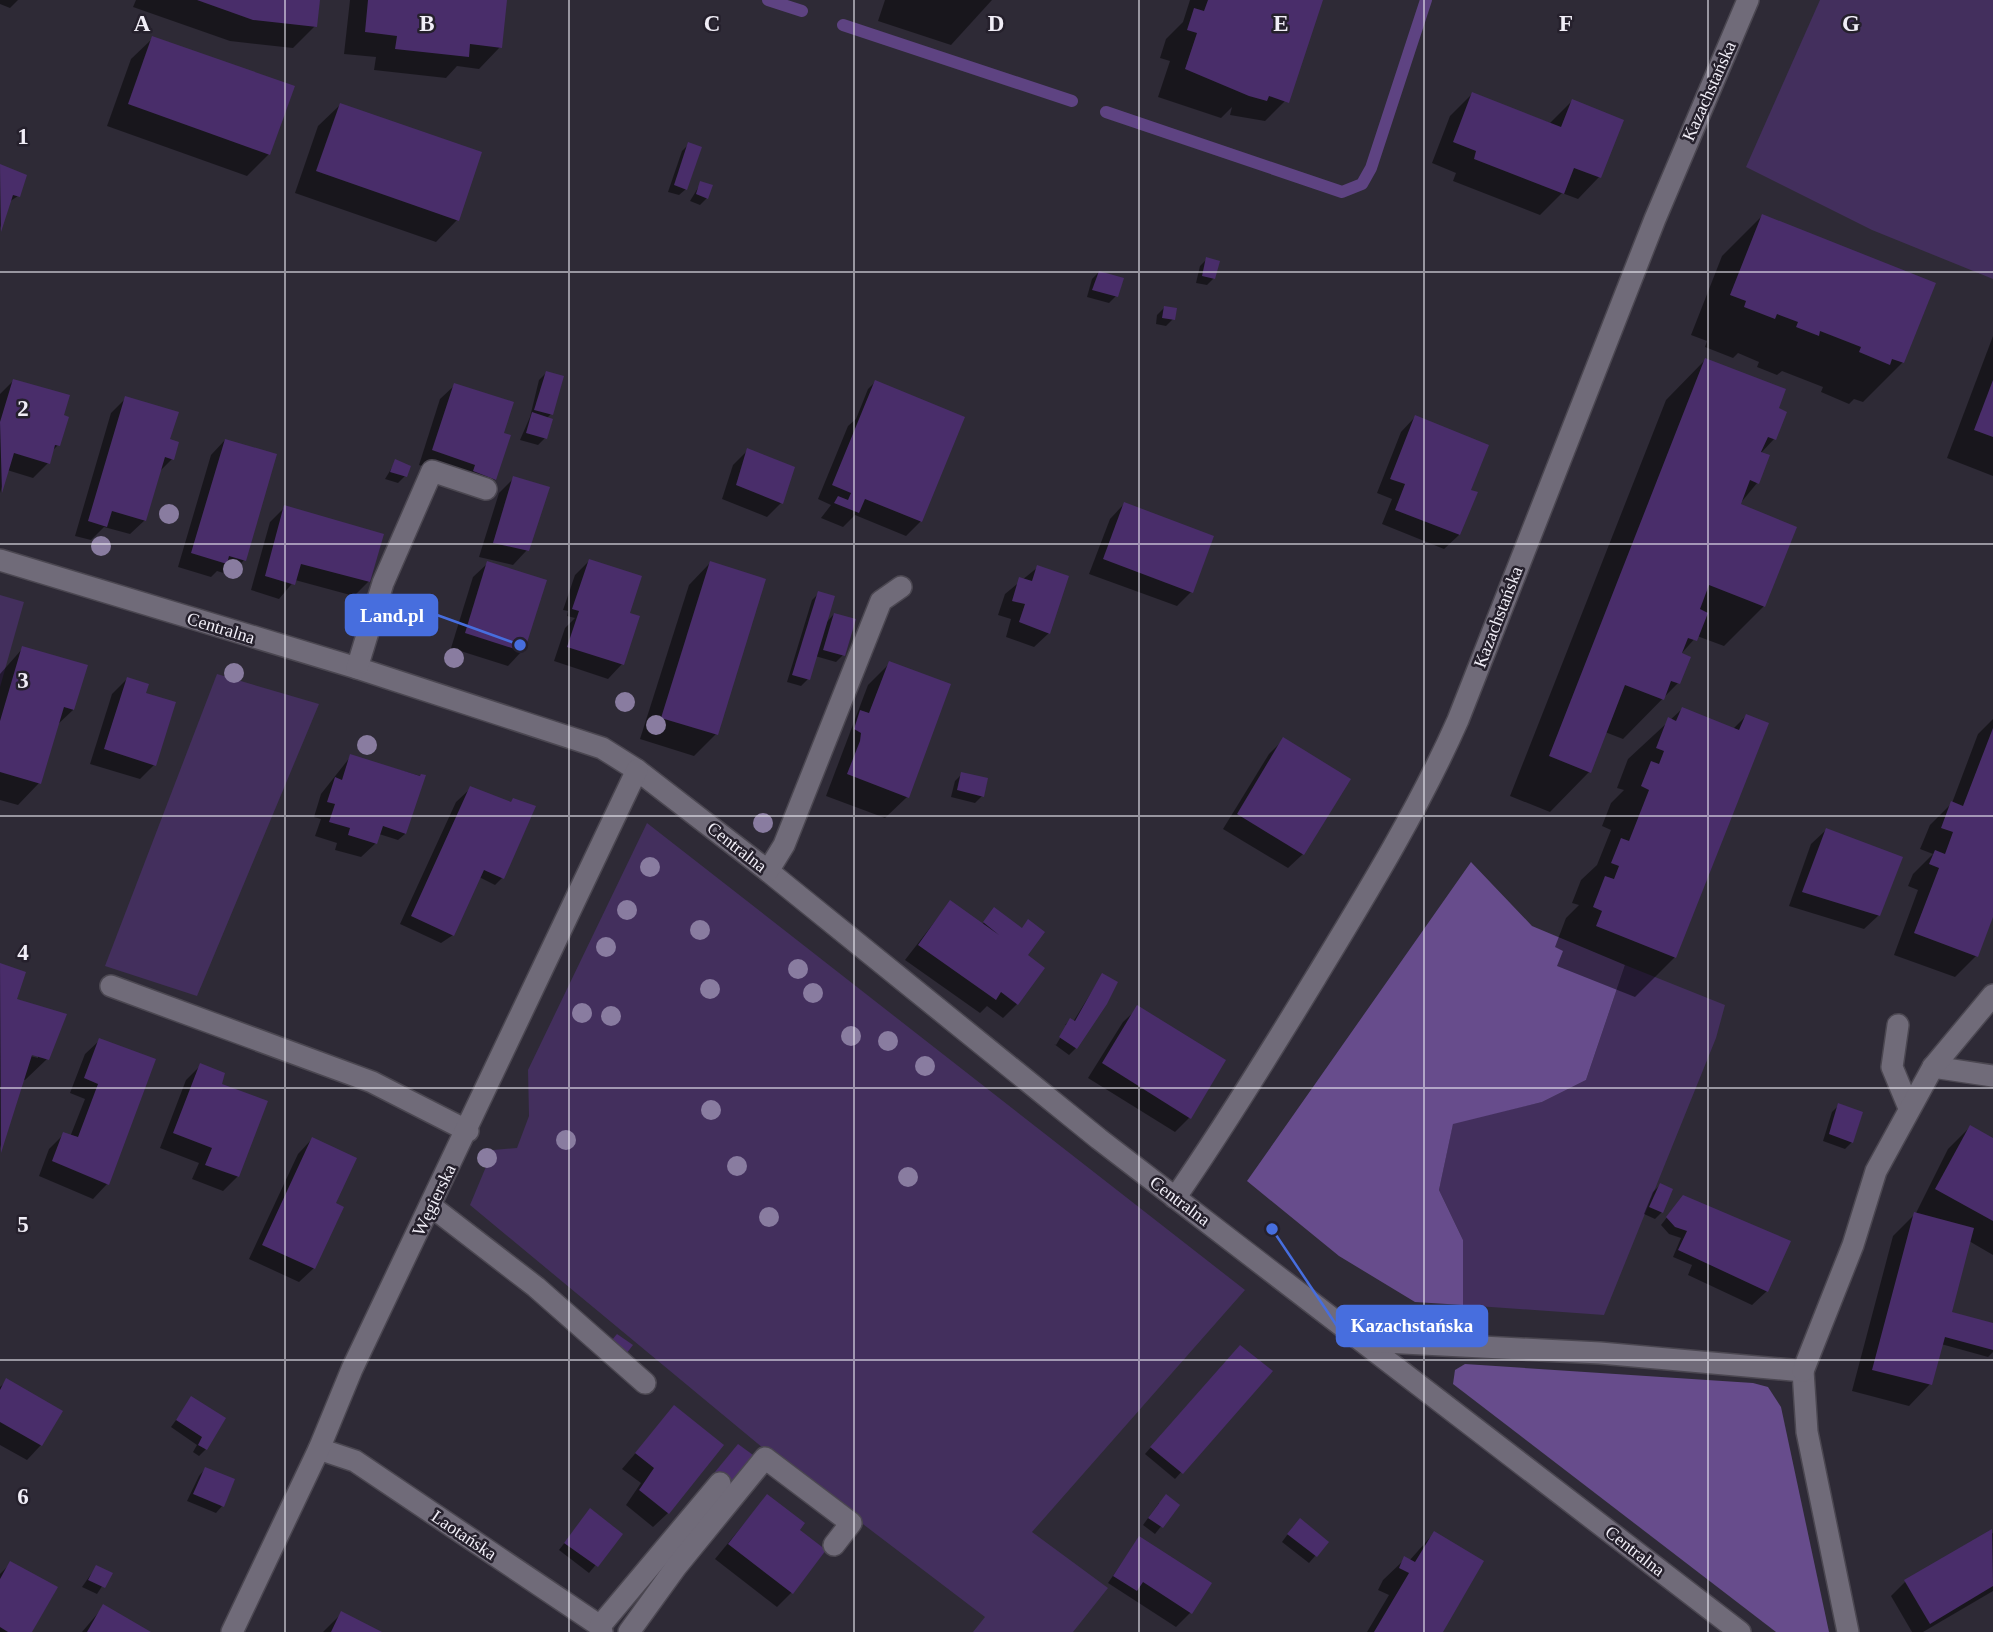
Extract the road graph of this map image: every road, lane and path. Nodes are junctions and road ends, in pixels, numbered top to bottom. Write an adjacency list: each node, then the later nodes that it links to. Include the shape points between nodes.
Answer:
1 (1748, 0): 15 (street, Kazachstańska, via 1686,142 1432,779 1397,845 1263,1064)
2 (486, 489): 5 (street, via 432,471 383,583)
3 (0, 560): 5 (street, Centralna)
4 (901, 587): 7 (street, via 881,601 784,845)
5 (357, 668): 6 (street, Centralna, via 555,730 602,748)
6 (637, 770): 7 (street, Centralna); 14 (street, Węgierska)
7 (768, 871): 15 (street, Centralna)
8 (111, 986): 14 (street, via 372,1082)
9 (1993, 995): 11 (street)
10 (1898, 1024): 13 (street, via 1892,1067)
11 (1933, 1068): 12 (street); 13 (street)
12 (1993, 1076)
13 (1909, 1108): 18 (street, via 1876,1171 1853,1245)
14 (468, 1131): 16 (street, Węgierska)
15 (1175, 1198): 17 (street, Centralna)
16 (431, 1206): 19 (street, via 536,1287); 20 (street, Węgierska)
17 (1364, 1341): 18 (street, via 1600,1353); 26 (street, Centralna)
18 (1803, 1371): 27 (street, via 1807,1432)
19 (645, 1382)
20 (319, 1448): 23 (street, Laotańska, via 355,1461); 24 (street, Węgierska)
21 (720, 1483): 23 (street)
22 (834, 1545): 25 (street, via 850,1523 765,1458)
23 (607, 1630)
24 (232, 1632)
25 (629, 1632)
26 (1740, 1632)
27 (1847, 1632)

